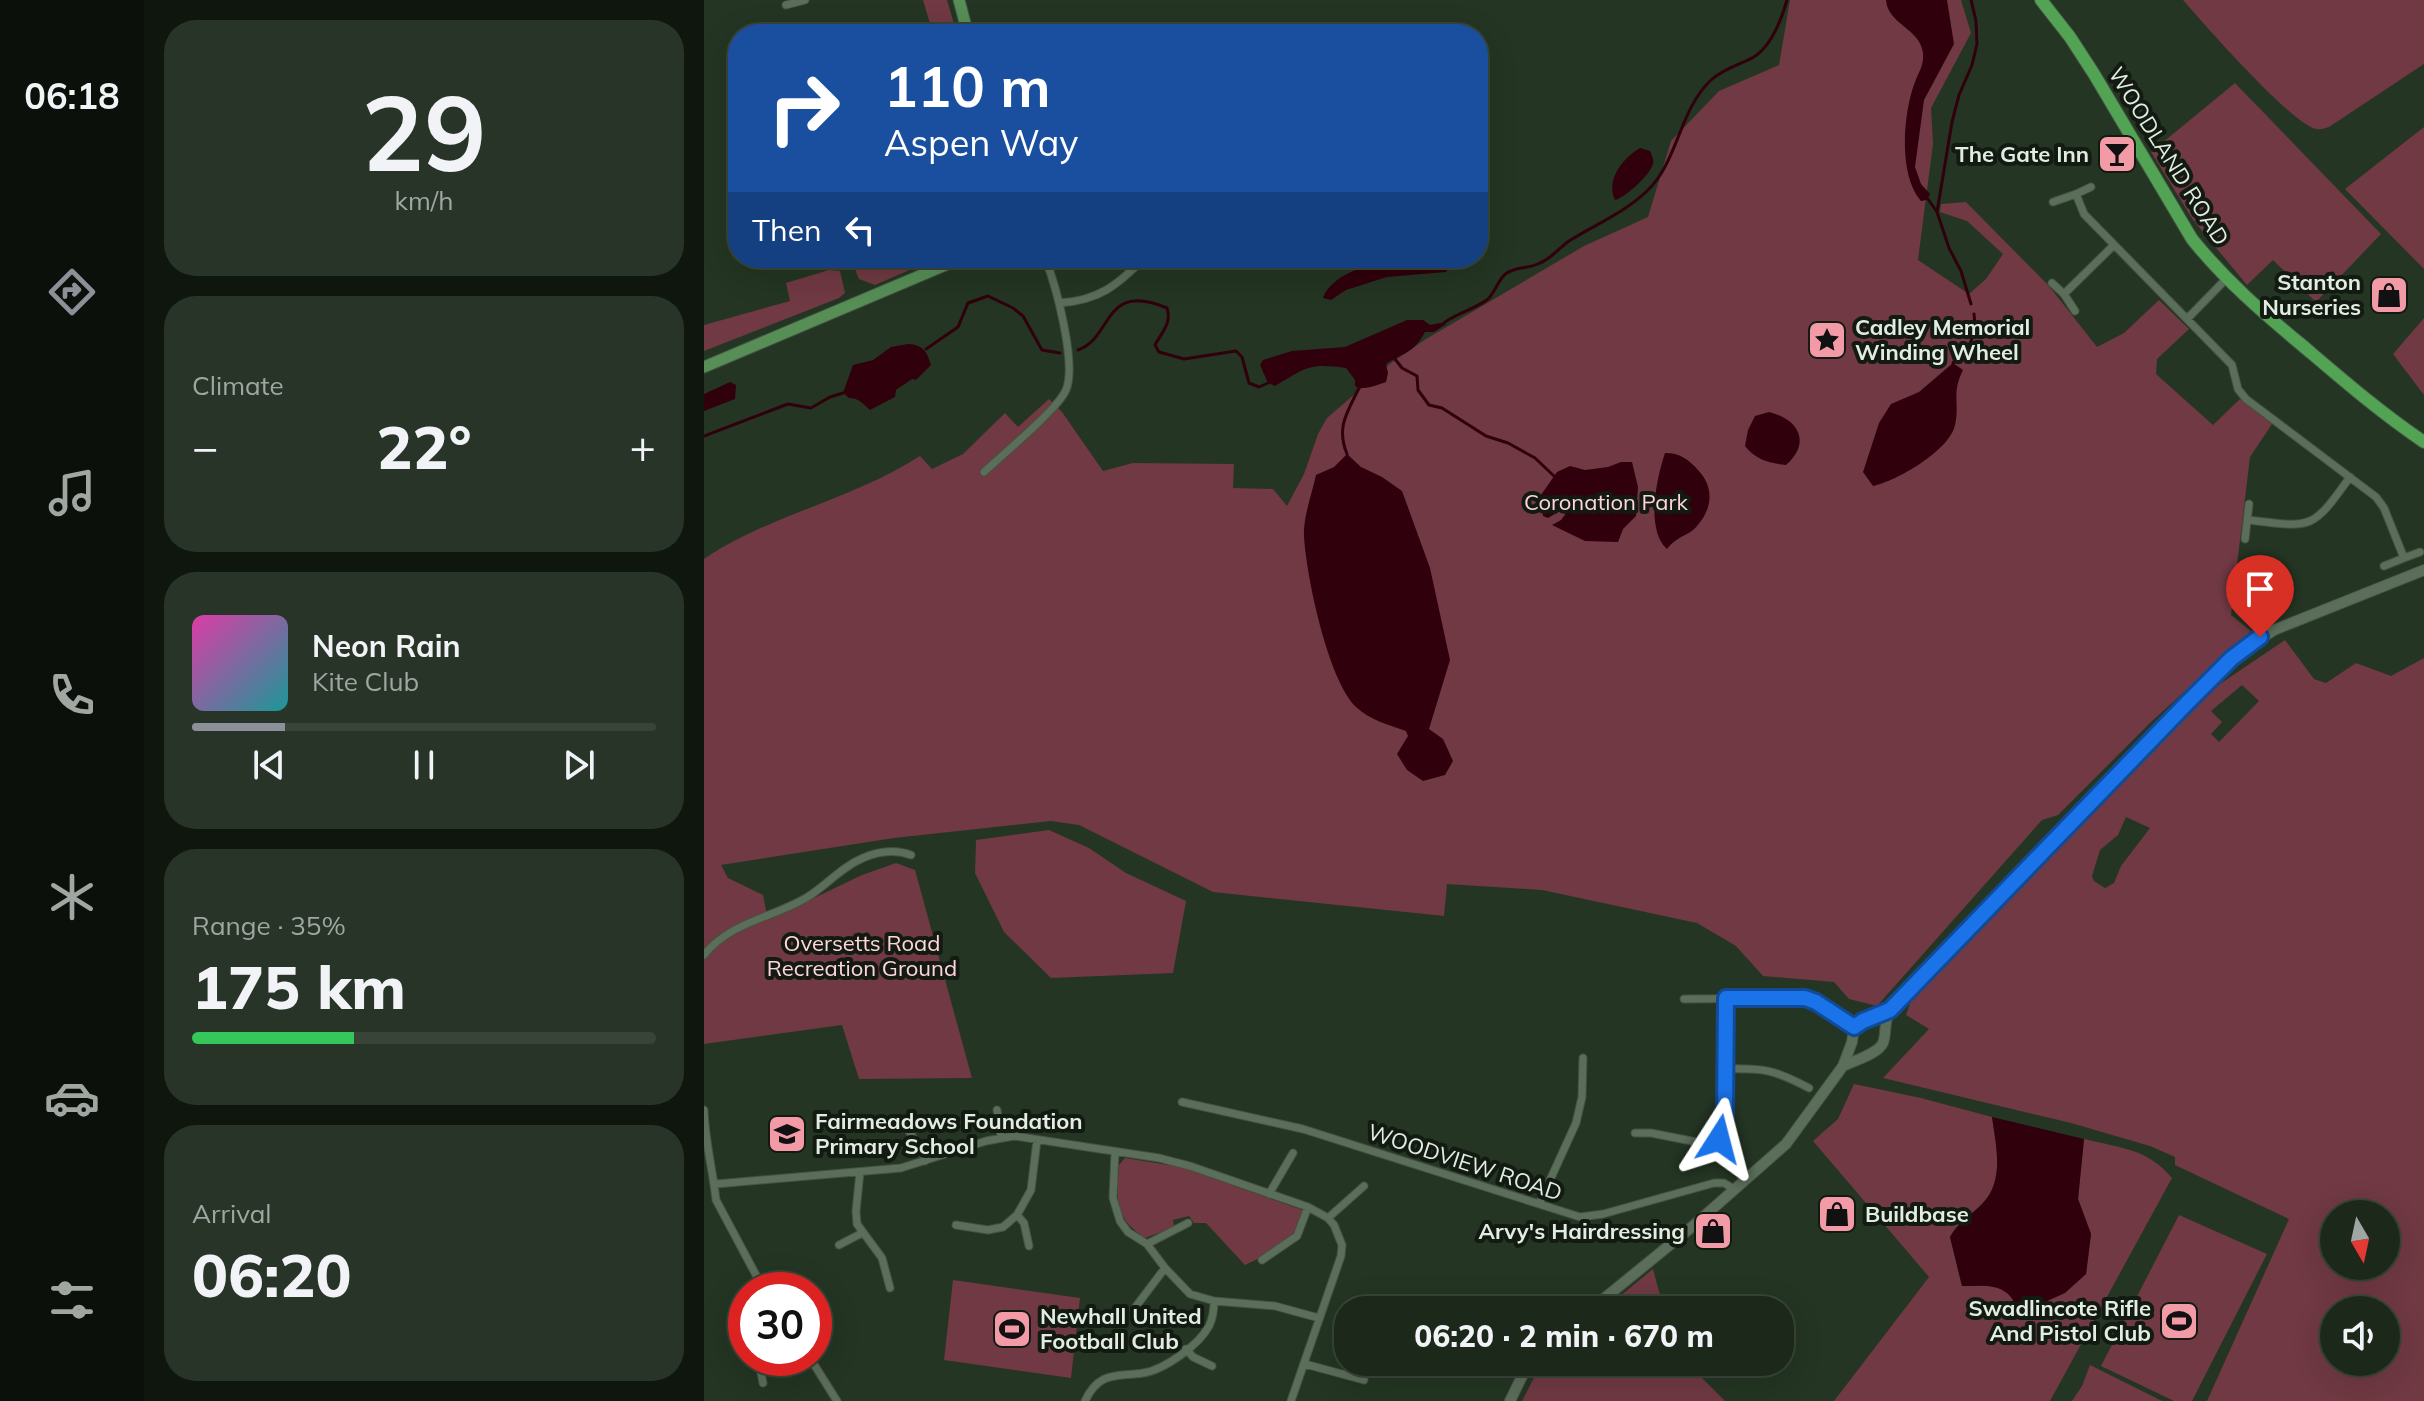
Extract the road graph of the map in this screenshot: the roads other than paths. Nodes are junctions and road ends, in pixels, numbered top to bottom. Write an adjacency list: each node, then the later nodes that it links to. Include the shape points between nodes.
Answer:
1 (805, 0): 4 (street)
2 (959, 0): 5 (main road)
3 (2041, 0): 13 (highway, WOODLAND ROAD, via 2094,74 2192,239)
4 (786, 5)
5 (965, 24)
6 (2091, 187): 7 (street)
7 (2076, 194): 8 (street); 9 (street, via 2084,214)
8 (2053, 202)
9 (2114, 245): 15 (street); 18 (street)
10 (938, 268): 19 (main road)
11 (1048, 268): 16 (street)
12 (1134, 268): 16 (street, via 1118,284 1081,301)
13 (2226, 279): 18 (street); 20 (highway, WOODLAND ROAD, via 2359,395)
14 (2052, 283): 15 (street)
15 (2064, 294): 17 (street)
16 (1059, 303): 21 (street, via 1068,388)
17 (2075, 311)
18 (2187, 319): 22 (street, via 2232,365 2246,399)
19 (704, 367)
20 (2424, 442)
21 (984, 472)
22 (2350, 477): 24 (street, via 2312,520 2290,525); 27 (street, via 2381,502)
23 (2249, 504): 24 (street)
24 (2248, 520): 25 (street)
25 (2245, 539)
26 (2420, 552): 27 (street)
27 (2404, 558): 28 (street)
28 (2384, 566)
29 (2424, 570): 34 (main road, via 2274,630 2232,658)
30 (911, 855): 31 (street, via 884,851 862,858 807,897 716,941)
31 (704, 955)
32 (1726, 998): 33 (street); 36 (street, via 1805,998); 42 (street)
33 (1684, 999)
34 (1890, 1010): 35 (main road); 37 (main road)
35 (1868, 1020): 36 (main road); 37 (main road)
36 (1854, 1027): 38 (main road)
37 (1884, 1033): 39 (main road, via 1879,1049)
38 (1852, 1042): 39 (main road); 41 (main road)
39 (1869, 1053): 41 (main road)
40 (1583, 1058): 60 (street, via 1576,1123)
41 (1843, 1066): 58 (main road, via 1786,1144)
42 (1726, 1069): 43 (street, via 1778,1071); 49 (street, via 1725,1115 1719,1139 1712,1145)
43 (1809, 1088)
44 (1182, 1102): 60 (street, WOODVIEW ROAD, via 1303,1129)
45 (704, 1110): 47 (street)
46 (997, 1110): 50 (street)
47 (704, 1118): 56 (street)
48 (903, 1123): 54 (street)
49 (1635, 1133)
50 (1001, 1137): 51 (street); 54 (street)
51 (1037, 1140): 52 (street); 62 (street, via 1031,1190)
52 (1115, 1152): 59 (street, via 1190,1166); 67 (street, via 1116,1211 1128,1232)
53 (1293, 1153): 59 (street)
54 (925, 1161): 55 (street)
55 (860, 1172): 56 (street); 66 (street, via 856,1211)
56 (716, 1184): 72 (street, via 716,1200)
57 (1364, 1186): 63 (street)
58 (1734, 1189): 60 (street, WOODVIEW ROAD, via 1714,1183 1591,1216); 74 (main road)
59 (1269, 1194): 61 (street)
60 (1540, 1202)
61 (1308, 1207): 63 (street); 70 (street, via 1297,1236)
62 (1017, 1215): 65 (street, via 1003,1227 988,1230); 69 (street)
63 (1328, 1218): 77 (street, via 1338,1234 1341,1256)
64 (1188, 1223): 67 (street)
65 (956, 1225)
66 (862, 1233): 68 (street); 73 (street, via 882,1258)
67 (1147, 1244): 71 (street)
68 (839, 1245)
69 (1029, 1246)
70 (1262, 1260)
71 (1165, 1268): 75 (street, via 1190,1294); 76 (street)
72 (754, 1272)
73 (890, 1288)
74 (1607, 1296)
75 (1214, 1301): 77 (street, via 1275,1306); 78 (street, via 1210,1324)
76 (1134, 1309)
77 (1319, 1318): 79 (street)
78 (1186, 1349): 80 (street); 87 (street, via 1157,1369 1098,1382)
79 (1305, 1364): 84 (street); 88 (street)
80 (1212, 1366)
81 (762, 1376): 85 (street)
82 (821, 1376): 86 (street)
83 (1522, 1376): 89 (main road)
84 (1364, 1380)
85 (763, 1383)
86 (837, 1401)
87 (1085, 1401)
88 (1291, 1401)
89 (1510, 1401)

